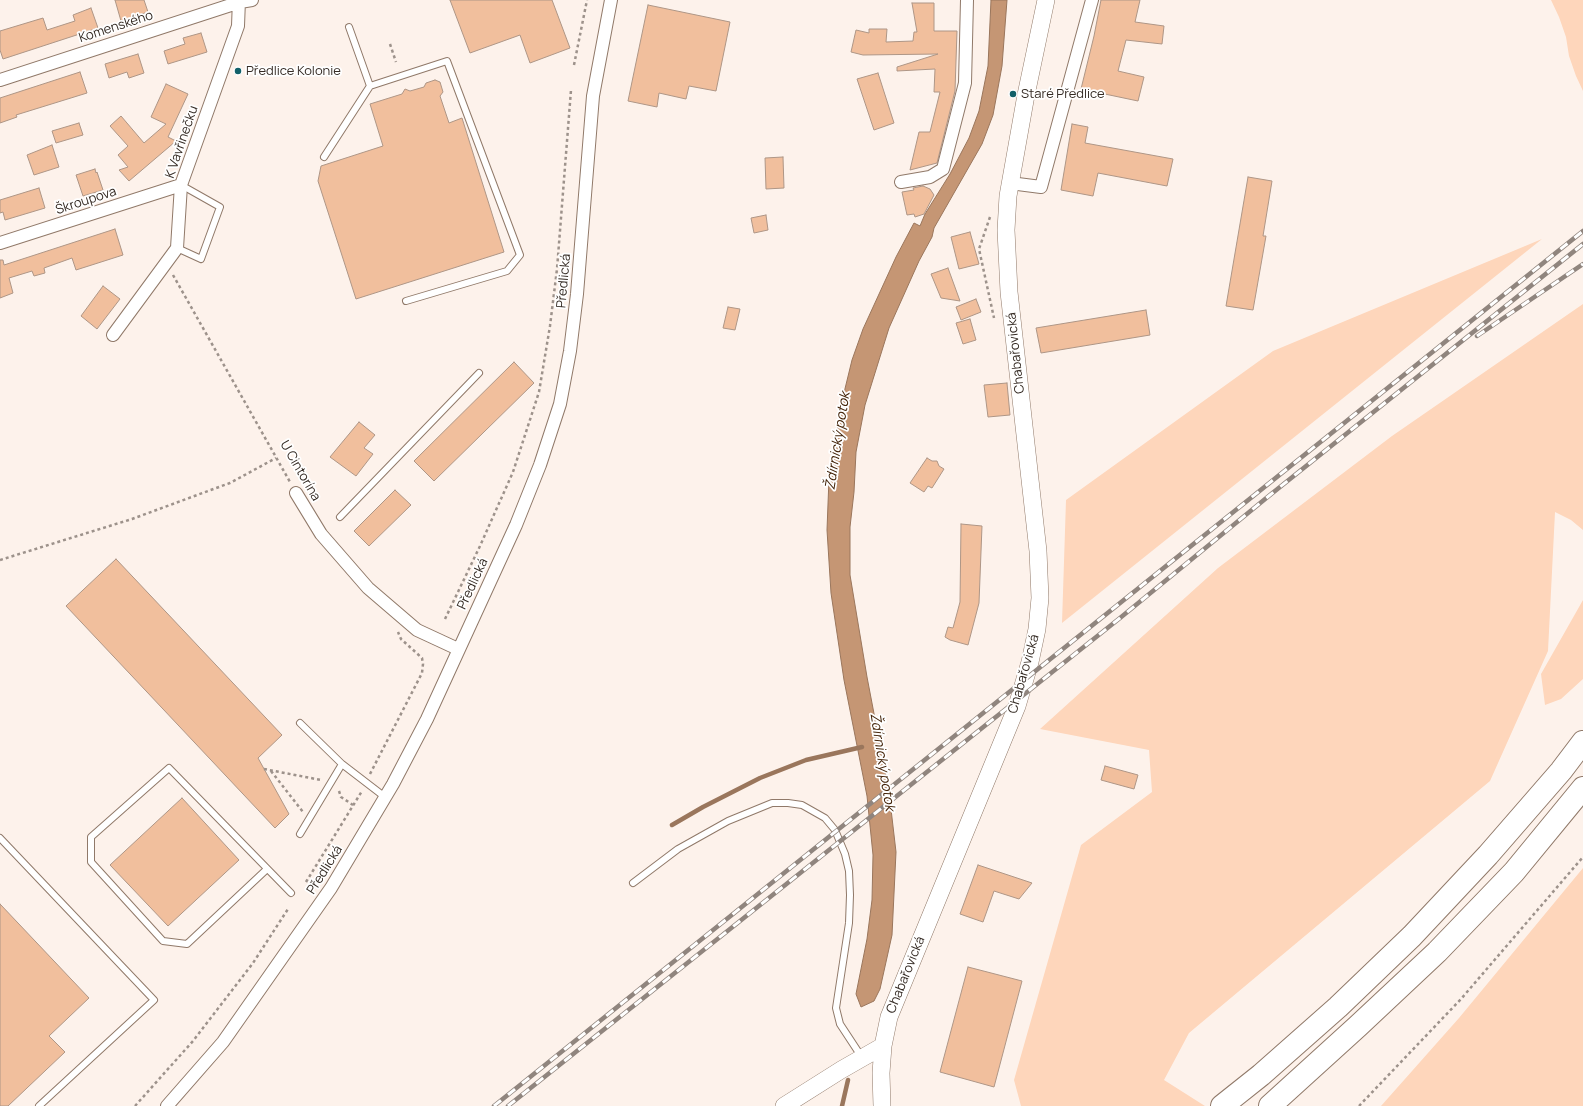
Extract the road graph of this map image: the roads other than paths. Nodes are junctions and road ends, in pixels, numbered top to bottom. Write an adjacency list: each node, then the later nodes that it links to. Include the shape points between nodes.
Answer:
1 (252, 0): 6 (street)
2 (611, 0): 21 (street, Předlická, via 593,96 578,294 560,404 540,465 516,525)
3 (967, 0): 11 (street, via 965,83 943,169 930,177)
4 (1046, 0): 12 (main road, Chabařovická)
5 (1092, 0): 12 (street, via 1041,187)
6 (240, 1): 8 (street, Komenského); 13 (street, K Vavřinečku, via 238,26)
7 (349, 28): 9 (lane)
8 (0, 80)
9 (370, 86): 10 (lane); 16 (lane, via 447,61 520,255 507,271)
10 (324, 157)
11 (901, 182)
12 (1010, 183): 32 (main road, Chabařovická, via 1006,260 1038,551 1040,598 1037,629 1017,706 900,987 889,1017)
13 (181, 185): 14 (street, Škroupova); 15 (street, K Vavřinečku); 15 (lane, via 220,207 201,259)
14 (2, 239)
15 (177, 248): 17 (street)
16 (406, 301)
17 (113, 335)
18 (479, 373): 20 (lane)
19 (296, 493): 21 (street, U Cintorína, via 321,534 368,588 417,630)
20 (340, 517)
21 (458, 649): 26 (street, Předlická, via 427,719)
22 (300, 723): 24 (lane)
23 (1583, 742): 39 (highway, via 1493,849 1412,936 1338,1007)
24 (342, 764): 26 (lane); 27 (lane)
25 (1583, 788): 34 (highway, via 1514,872 1437,952)
26 (385, 797): 36 (street, Předlická, via 331,888 227,1036)
27 (300, 834)
28 (0, 838): 35 (lane, via 154,1000)
29 (267, 869): 29 (lane, via 187,944 163,941 91,862 91,837 169,768); 31 (lane)
30 (632, 883): 33 (lane, via 678,849 728,821 772,803 802,805 825,818 835,830 849,871 849,923 836,1008 840,1024)
31 (291, 893)
32 (883, 1046): 33 (main road); 38 (main road, Chabařovická)
33 (862, 1058): 37 (main road)
34 (1274, 1103)
35 (39, 1106)
36 (167, 1106)
37 (784, 1106)
38 (882, 1106)
39 (1222, 1106)

